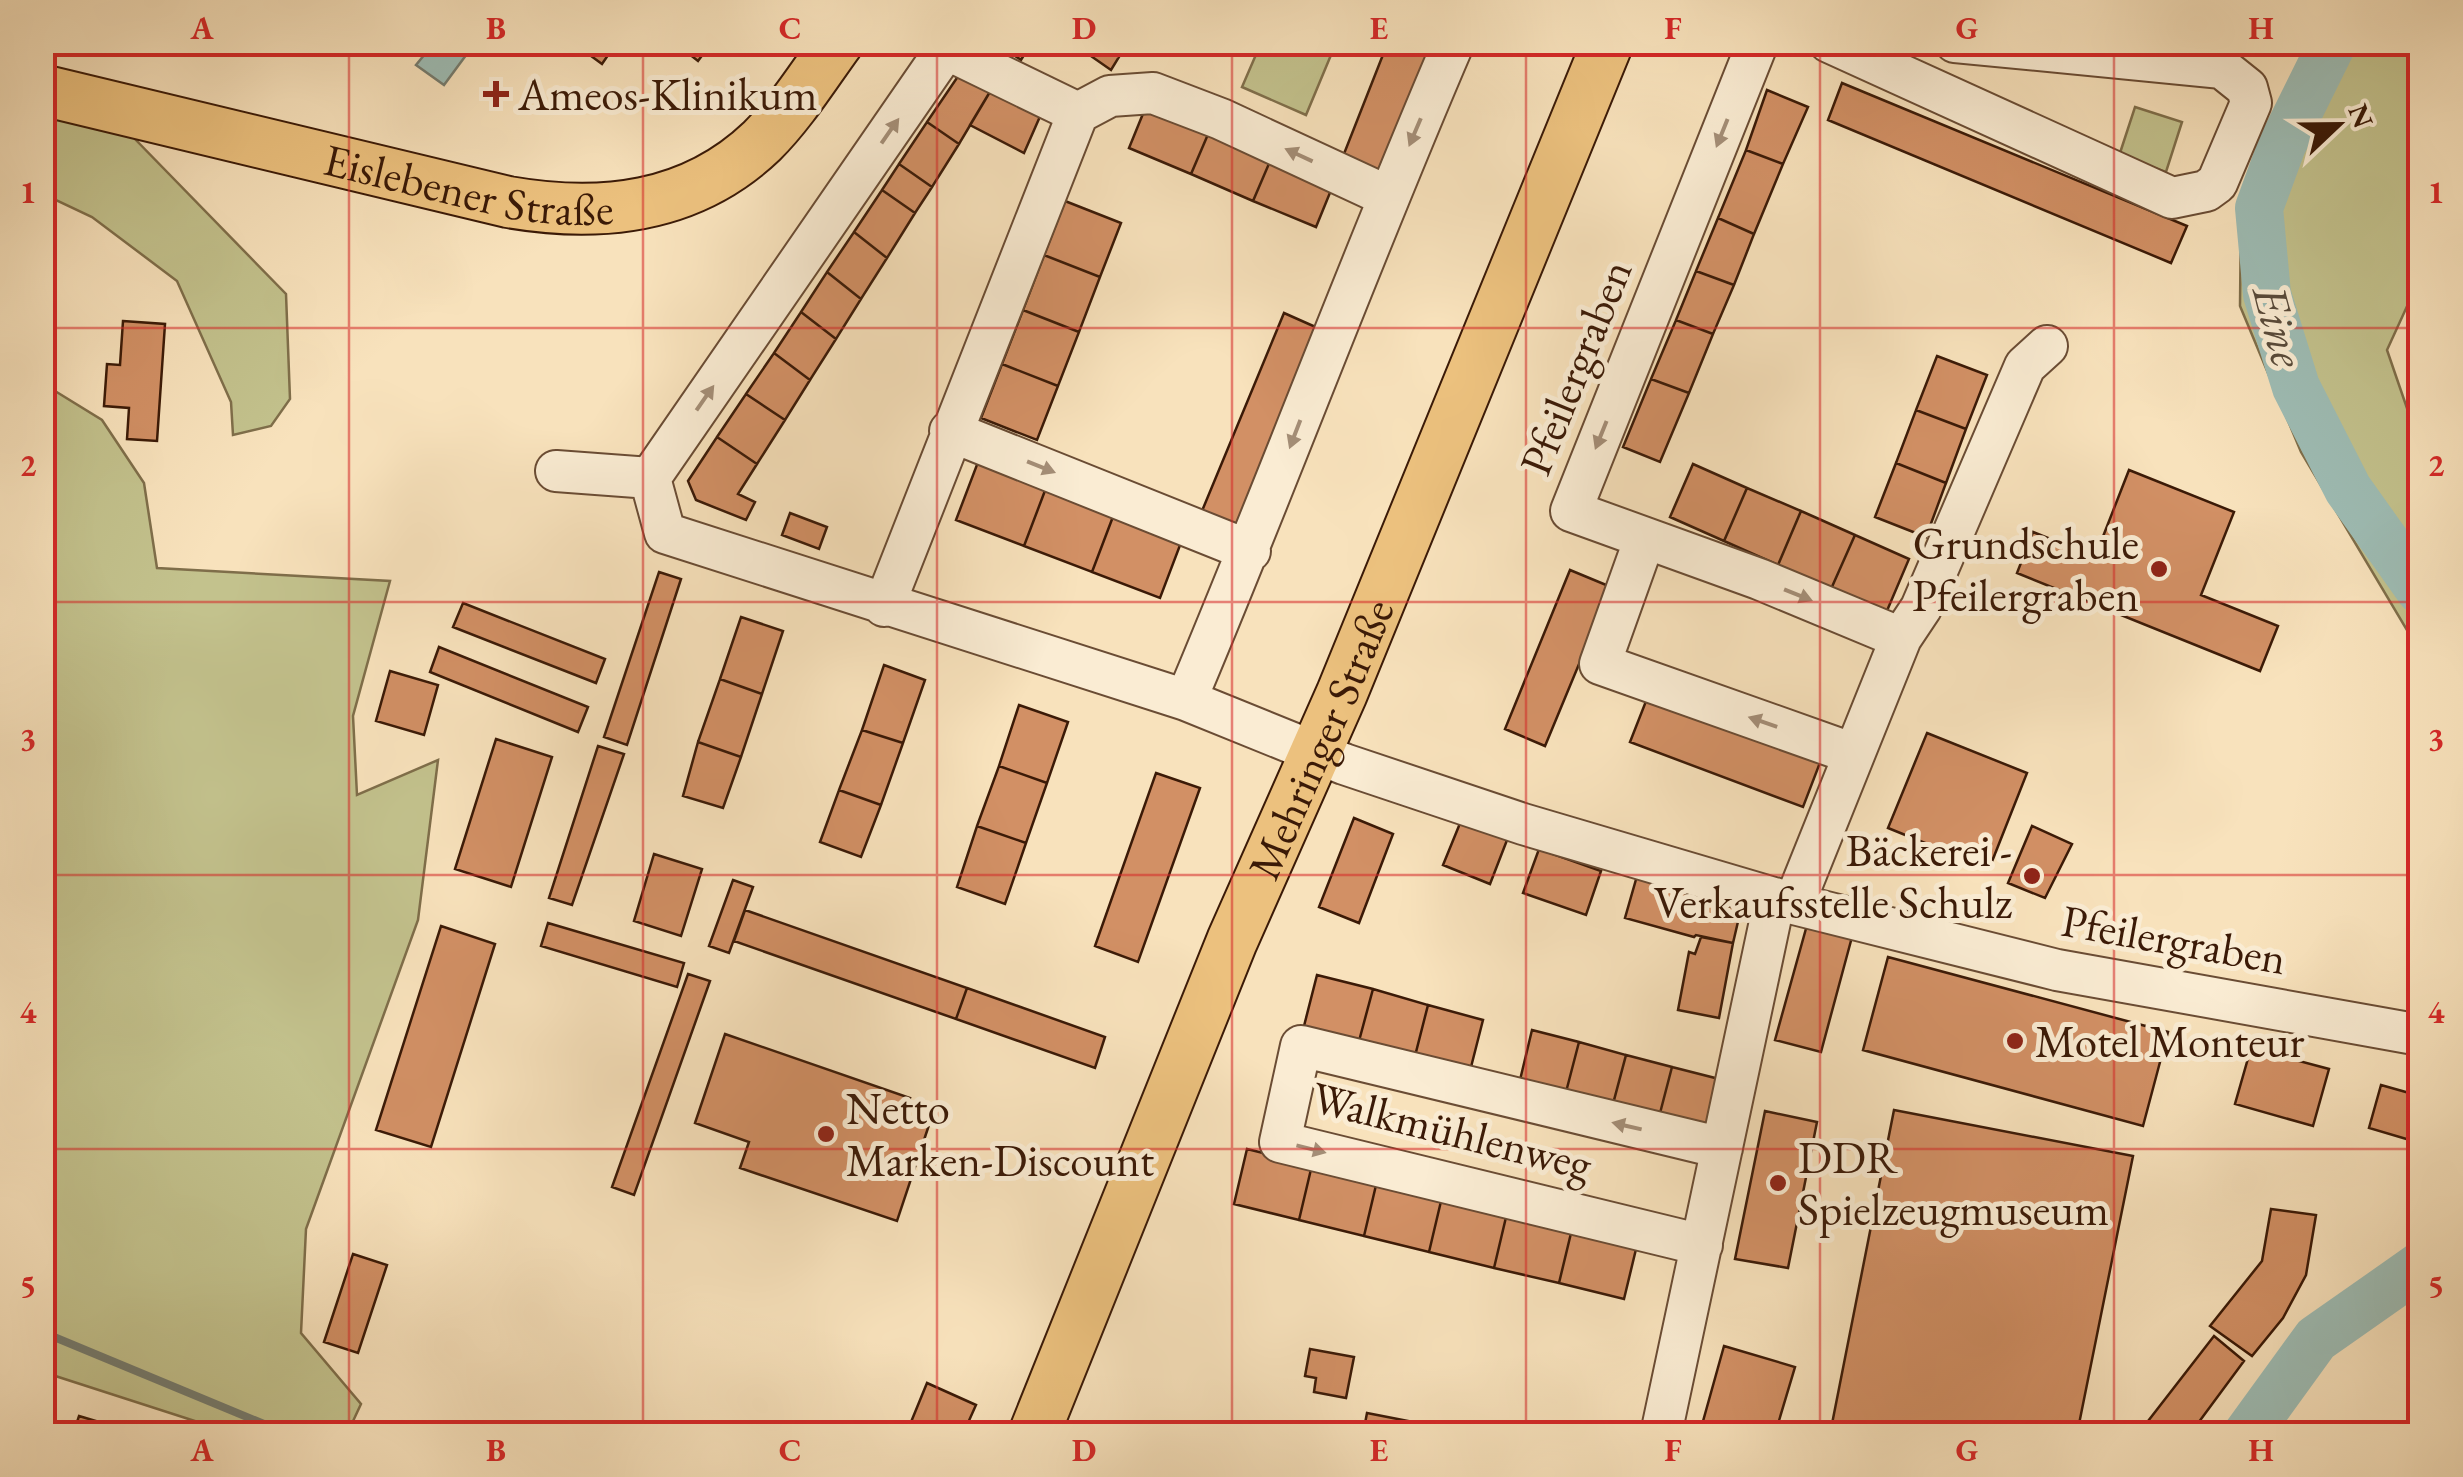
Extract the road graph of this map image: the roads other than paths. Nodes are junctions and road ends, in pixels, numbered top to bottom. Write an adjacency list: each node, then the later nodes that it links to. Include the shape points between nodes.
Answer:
1 (838, 42): 8 (main road, Eislebener Straße, via 782,119 739,160 680,194 597,210 493,199)
2 (1454, 42): 10 (street, one-way to 10)
3 (1608, 42): 20 (main road, Mehringer Straße)
4 (1758, 42): 15 (street, Pfeilergraben, one-way to 15, via 1571,511)
5 (1829, 42): 6 (street, via 2172,198 2216,184 2250,103 2246,88 2222,68)
6 (1955, 42)
7 (948, 46): 9 (street); 14 (street, one-way to 7)
8 (42, 90)
9 (1078, 113): 10 (street, one-way to 9, via 1153,94 1110,96); 12 (street)
10 (1388, 196): 16 (street, one-way to 16)
11 (2047, 346): 18 (street, via 2025,366 1921,608)
12 (950, 431): 16 (street, one-way to 16); 17 (street)
13 (556, 471): 14 (street)
14 (650, 478): 17 (street, Pfeilergraben, via 665,533)
15 (1645, 538): 18 (street, Pfeilergraben, one-way to 18); 21 (street, one-way to 15, via 1600,664)
16 (1250, 552): 19 (street)
17 (884, 606): 19 (street, Pfeilergraben)
18 (1901, 638): 21 (street)
19 (1186, 700): 20 (street, Pfeilergraben)
20 (1316, 752): 22 (street, Pfeilergraben, via 1523,824); 26 (main road, Mehringer Straße, via 1232,941)
21 (1854, 754): 22 (street)
22 (1784, 901): 23 (street, Pfeilergraben, via 2057,970); 24 (street)
23 (2420, 1035)
24 (1722, 1148): 25 (street); 25 (street, Walkmühlenweg, one-way to 25, via 1301,1046 1280,1142)
25 (1702, 1245): 27 (street)
26 (1034, 1434)
27 (1662, 1434)

